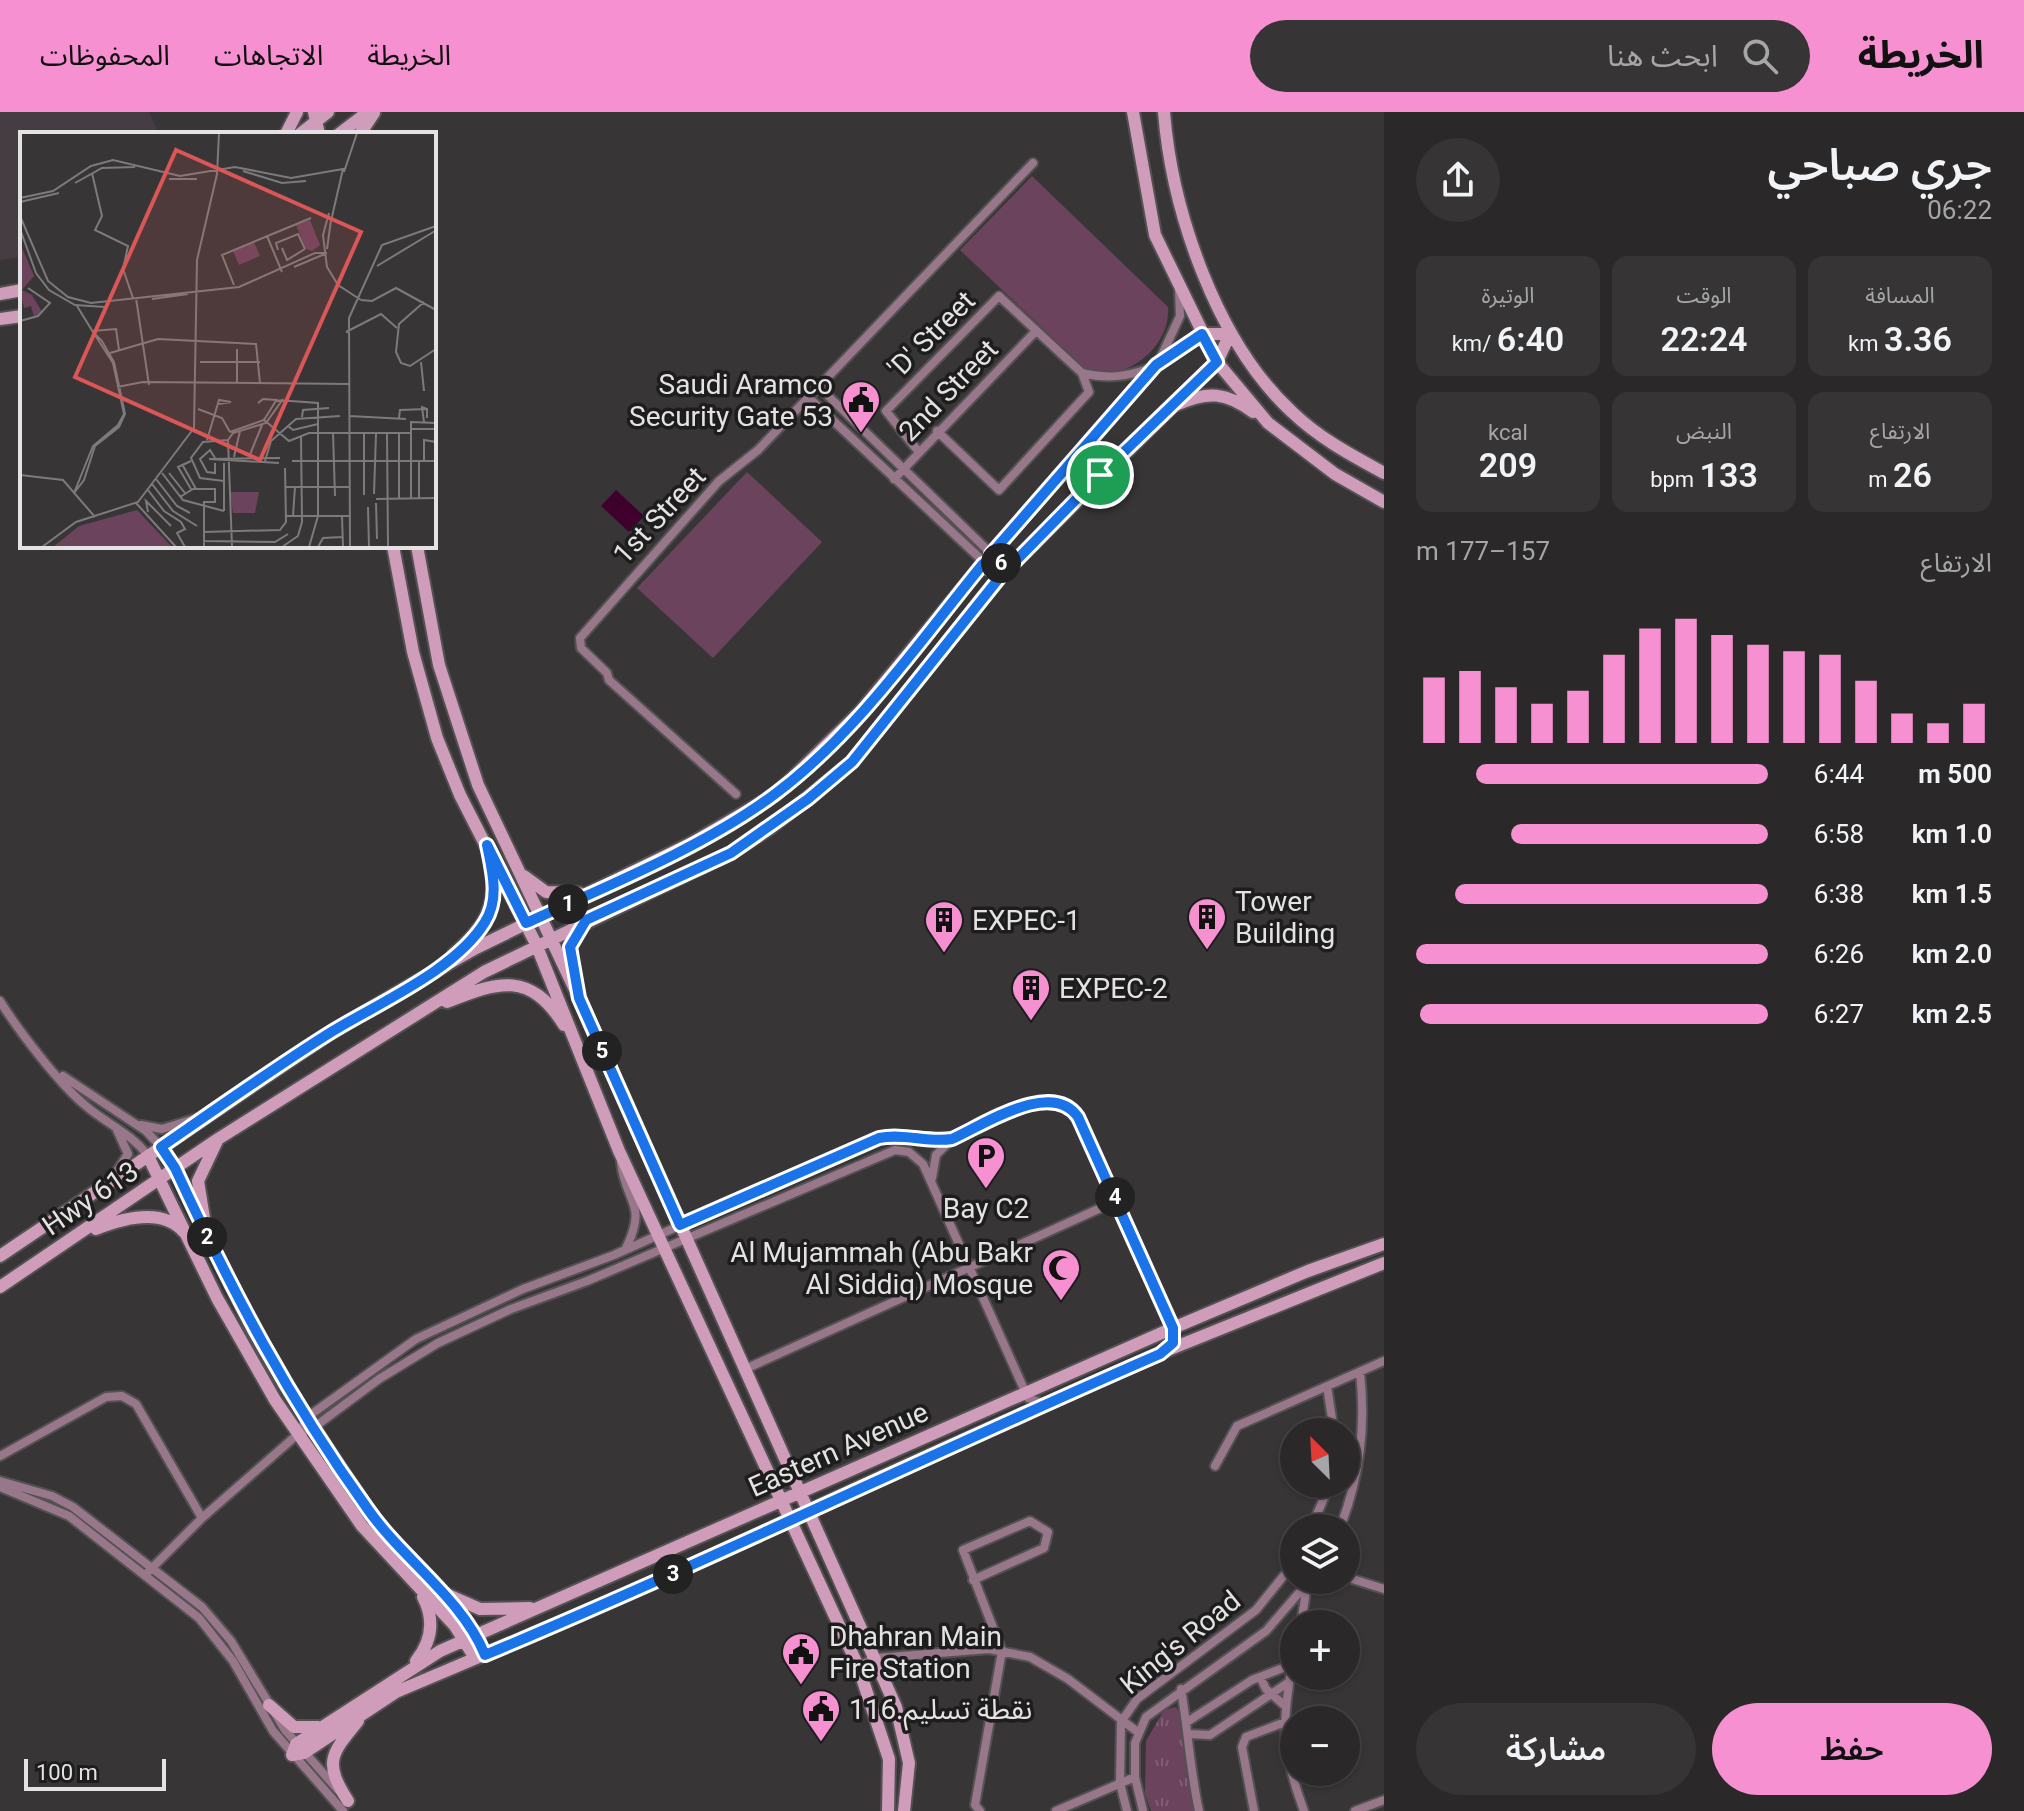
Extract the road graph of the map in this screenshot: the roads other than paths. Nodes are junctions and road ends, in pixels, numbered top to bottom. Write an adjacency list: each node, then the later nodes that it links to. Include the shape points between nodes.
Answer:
1 (297, 112): 9 (main road)
2 (328, 112): 8 (main road)
3 (334, 112): 10 (main road)
4 (368, 112): 11 (main road)
5 (375, 112): 12 (main road)
6 (1133, 112): 14 (main road, via 1155,235)
7 (1164, 117): 21 (main road, via 1183,218)
8 (316, 122)
9 (287, 132)
10 (339, 132)
11 (343, 132)
12 (361, 132)
13 (1033, 163): 25 (street, 1st Street)
14 (1178, 284): 20 (main road); 23 (street, via 1180,316)
15 (20, 290): 16 (main road)
16 (0, 294)
17 (20, 316): 18 (main road)
18 (0, 319)
19 (1035, 332): 24 (street, 'D' Street); 29 (street, 2nd Street); 30 (street, 'D' Street, via 999,296 886,411)
20 (1202, 334): 21 (main road); 22 (main road); 23 (main road)
21 (1230, 334): 22 (main road, Hwy 613); 32 (main road, via 1290,411 1323,438)
22 (1217, 362): 27 (main road, Hwy 613); 28 (main road)
23 (1156, 365): 24 (street, via 1117,377); 37 (main road)
24 (1082, 373): 29 (street, via 1089,392 999,490)
25 (818, 386): 26 (street, 1st Street); 31 (street)
26 (808, 397): 33 (street); 39 (street, 1st Street, via 758,450 719,481 580,638 581,648 609,680)
27 (1171, 406): 28 (main road, via 1199,395 1226,396); 38 (main road, Hwy 613)
28 (1268, 423): 34 (main road, via 1335,474)
29 (937, 431): 30 (street, 2nd Street)
30 (918, 451): 31 (street, 2nd Street)
31 (903, 468): 33 (street, 2nd Street); 37 (street)
32 (1384, 473)
33 (894, 479): 37 (street)
34 (1384, 502)
35 (393, 548): 40 (main road, via 413,652 437,738)
36 (417, 548): 41 (main road, via 451,709)
37 (987, 559): 38 (street); 42 (main road, via 860,712 776,794)
38 (1004, 573): 44 (main road, Hwy 613, via 852,762 808,799 731,853)
39 (736, 794)
40 (487, 845): 45 (main road); 48 (main road, via 494,894 487,920)
41 (514, 862): 42 (main road, via 530,883 546,892 567,895); 43 (main road)
42 (598, 889): 43 (main road)
43 (541, 916): 45 (main road); 46 (main road)
44 (586, 920): 46 (main road, Hwy 613); 49 (main road, via 570,947)
45 (526, 923): 47 (main road); 48 (main road)
46 (551, 937): 47 (main road, Hwy 613); 49 (main road)
47 (536, 944): 51 (main road, Hwy 613); 52 (main road)
48 (434, 971): 54 (main road)
49 (579, 998): 67 (main road)
50 (0, 1001): 53 (street)
51 (422, 1012): 52 (main road, via 494,984 521,986 554,1010); 57 (main road, Hwy 613)
52 (584, 1056): 60 (main road)
53 (55, 1070): 55 (street, via 86,1106); 56 (street)
54 (209, 1114): 56 (street, via 162,1129); 59 (main road)
55 (105, 1119): 61 (street); 64 (street, via 121,1135 128,1154)
56 (135, 1124): 59 (street)
57 (218, 1139): 62 (main road, Hwy 613); 73 (main road, via 198,1181)
58 (952, 1139): 65 (street, via 936,1155); 66 (street, via 1032,1103 1059,1101 1078,1117); 67 (street, via 879,1138)
59 (161, 1147): 61 (main road); 62 (main road)
60 (619, 1151): 68 (main road); 75 (street, via 622,1174 637,1207 636,1227)
61 (148, 1156): 63 (main road); 64 (main road)
62 (175, 1168): 63 (main road, Hwy 613); 73 (main road)
63 (161, 1179): 69 (main road, Hwy 613); 71 (main road)
64 (107, 1184): 76 (main road)
65 (932, 1185): 70 (street, via 916,1156 895,1150); 78 (street)
66 (1116, 1201): 78 (street); 80 (street)
67 (680, 1225): 68 (street); 70 (main road)
68 (659, 1235): 74 (main road); 75 (street)
69 (74, 1237): 71 (main road, via 132,1217 172,1222); 79 (main road, Hwy 613)
70 (686, 1238): 74 (street); 83 (main road)
71 (190, 1240): 90 (main road, via 240,1341)
72 (1384, 1244): 80 (main road, Eastern Avenue)
73 (211, 1245): 89 (main road, via 266,1355)
74 (665, 1248): 89 (street, via 438,1343); 95 (main road)
75 (626, 1249): 89 (street, via 416,1339)
76 (0, 1256)
77 (1384, 1263): 81 (main road, Eastern Avenue)
78 (969, 1267): 83 (street); 86 (street)
79 (0, 1287)
80 (1173, 1328): 81 (street); 86 (main road, Eastern Avenue)
81 (1168, 1350): 87 (main road, Eastern Avenue)
82 (1384, 1361): 84 (street)
83 (743, 1370): 94 (main road)
84 (1360, 1372): 85 (street); 97 (street, via 1361,1453)
85 (1327, 1386): 88 (street); 92 (street, via 1237,1426)
86 (1026, 1393): 87 (street, via 1032,1402); 94 (main road, Eastern Avenue)
87 (1045, 1404): 96 (main road, Eastern Avenue)
88 (1332, 1418)
89 (310, 1423): 90 (street); 101 (main road, via 375,1520)
90 (298, 1434): 98 (street); 105 (main road, via 362,1526)
91 (0, 1456): 98 (street, via 106,1397 122,1396 141,1411)
92 (1215, 1466)
93 (0, 1484): 100 (street, via 69,1516)
94 (799, 1492): 95 (main road, Eastern Avenue); 96 (main road)
95 (783, 1499): 99 (main road); 108 (main road, Eastern Avenue)
96 (808, 1512): 99 (main road, Eastern Avenue); 112 (main road)
97 (1345, 1514)
98 (202, 1518): 100 (street)
99 (791, 1520): 111 (main road, Eastern Avenue); 114 (main road)
100 (149, 1570): 121 (street, via 216,1623); 130 (street, via 213,1633)
101 (429, 1580): 108 (main road, via 455,1600 480,1609); 109 (main road)
102 (973, 1580): 102 (street, via 963,1550 1030,1521 1048,1532 1044,1548); 110 (street)
103 (1280, 1580): 124 (street, King's Road, via 1256,1610 1137,1699)
104 (1360, 1581): 106 (street)
105 (417, 1587): 109 (main road); 113 (main road, via 431,1621 428,1642)
106 (1384, 1589)
107 (1298, 1594): 118 (street, King's Road, via 1266,1631)
108 (552, 1603): 109 (main road, Eastern Avenue)
109 (471, 1638): 111 (main road); 113 (main road, Eastern Avenue)
110 (1002, 1651): 112 (street); 124 (street, via 1030,1657 1068,1679); 139 (street, via 975,1805)
111 (480, 1657): 123 (main road, Eastern Avenue)
112 (877, 1658): 114 (street); 138 (main road, via 909,1763)
113 (413, 1666): 127 (main road, Eastern Avenue)
114 (858, 1666): 137 (main road, via 889,1759)
115 (1280, 1667): 116 (street)
116 (1260, 1677): 120 (street); 125 (street)
117 (1280, 1688): 120 (street)
118 (1181, 1689): 125 (street); 128 (street, King's Road, via 1146,1717)
119 (1287, 1690): 122 (street)
120 (1272, 1694): 122 (street); 129 (street, via 1210,1735)
121 (269, 1705): 127 (main road, via 300,1729); 130 (street)
122 (1284, 1705)
123 (370, 1706): 130 (main road, Eastern Avenue); 135 (main road, Eastern Avenue, via 331,1761)
124 (1121, 1722): 128 (street); 132 (street, King's Road)
125 (1187, 1722): 129 (street)
126 (1280, 1724): 144 (street, via 1246,1737 1242,1747)
127 (325, 1725): 130 (main road, Eastern Avenue)
128 (1139, 1733): 131 (street, King's Road)
129 (1189, 1734): 143 (street)
130 (297, 1751): 135 (street)
131 (1135, 1777): 132 (street); 142 (street, King's Road)
132 (1120, 1783): 140 (street); 141 (street, King's Road)
133 (1295, 1786): 145 (street)
134 (1384, 1800): 146 (street)
135 (345, 1806): 136 (street)
136 (357, 1811)
137 (888, 1811)
138 (904, 1811)
139 (980, 1811)
140 (1056, 1811)
141 (1127, 1811)
142 (1143, 1811)
143 (1199, 1811)
144 (1253, 1811)
145 (1304, 1811)
146 (1355, 1811)

